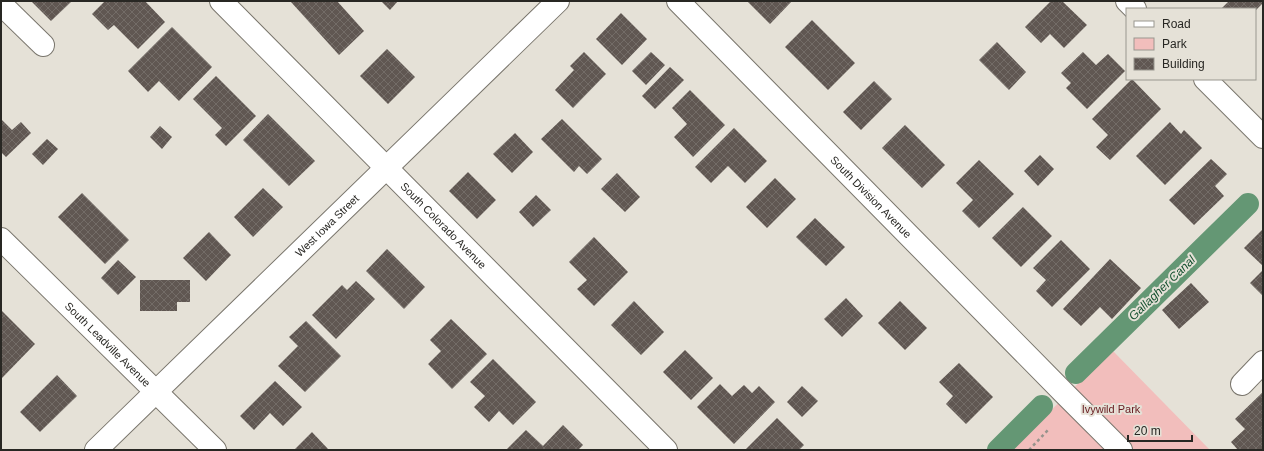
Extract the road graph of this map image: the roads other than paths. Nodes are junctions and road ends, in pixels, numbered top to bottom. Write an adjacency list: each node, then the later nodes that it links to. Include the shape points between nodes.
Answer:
1 (221, 1): 8 (street, South Colorado Avenue)
2 (558, 1): 8 (street, West Iowa Street)
3 (678, 1): 16 (street, South Division Avenue)
4 (1, 4): 5 (street)
5 (43, 45)
6 (1206, 80): 7 (street)
7 (1263, 137)
8 (387, 168): 12 (street, West Iowa Street); 15 (street, South Colorado Avenue)
9 (1, 239): 12 (street, South Leadville Avenue)
10 (1263, 362): 11 (street)
11 (1242, 384)
12 (157, 392): 13 (street, West Iowa Street); 14 (street, South Leadville Avenue)
13 (96, 450)
14 (215, 450)
15 (666, 450)
16 (1121, 450)

